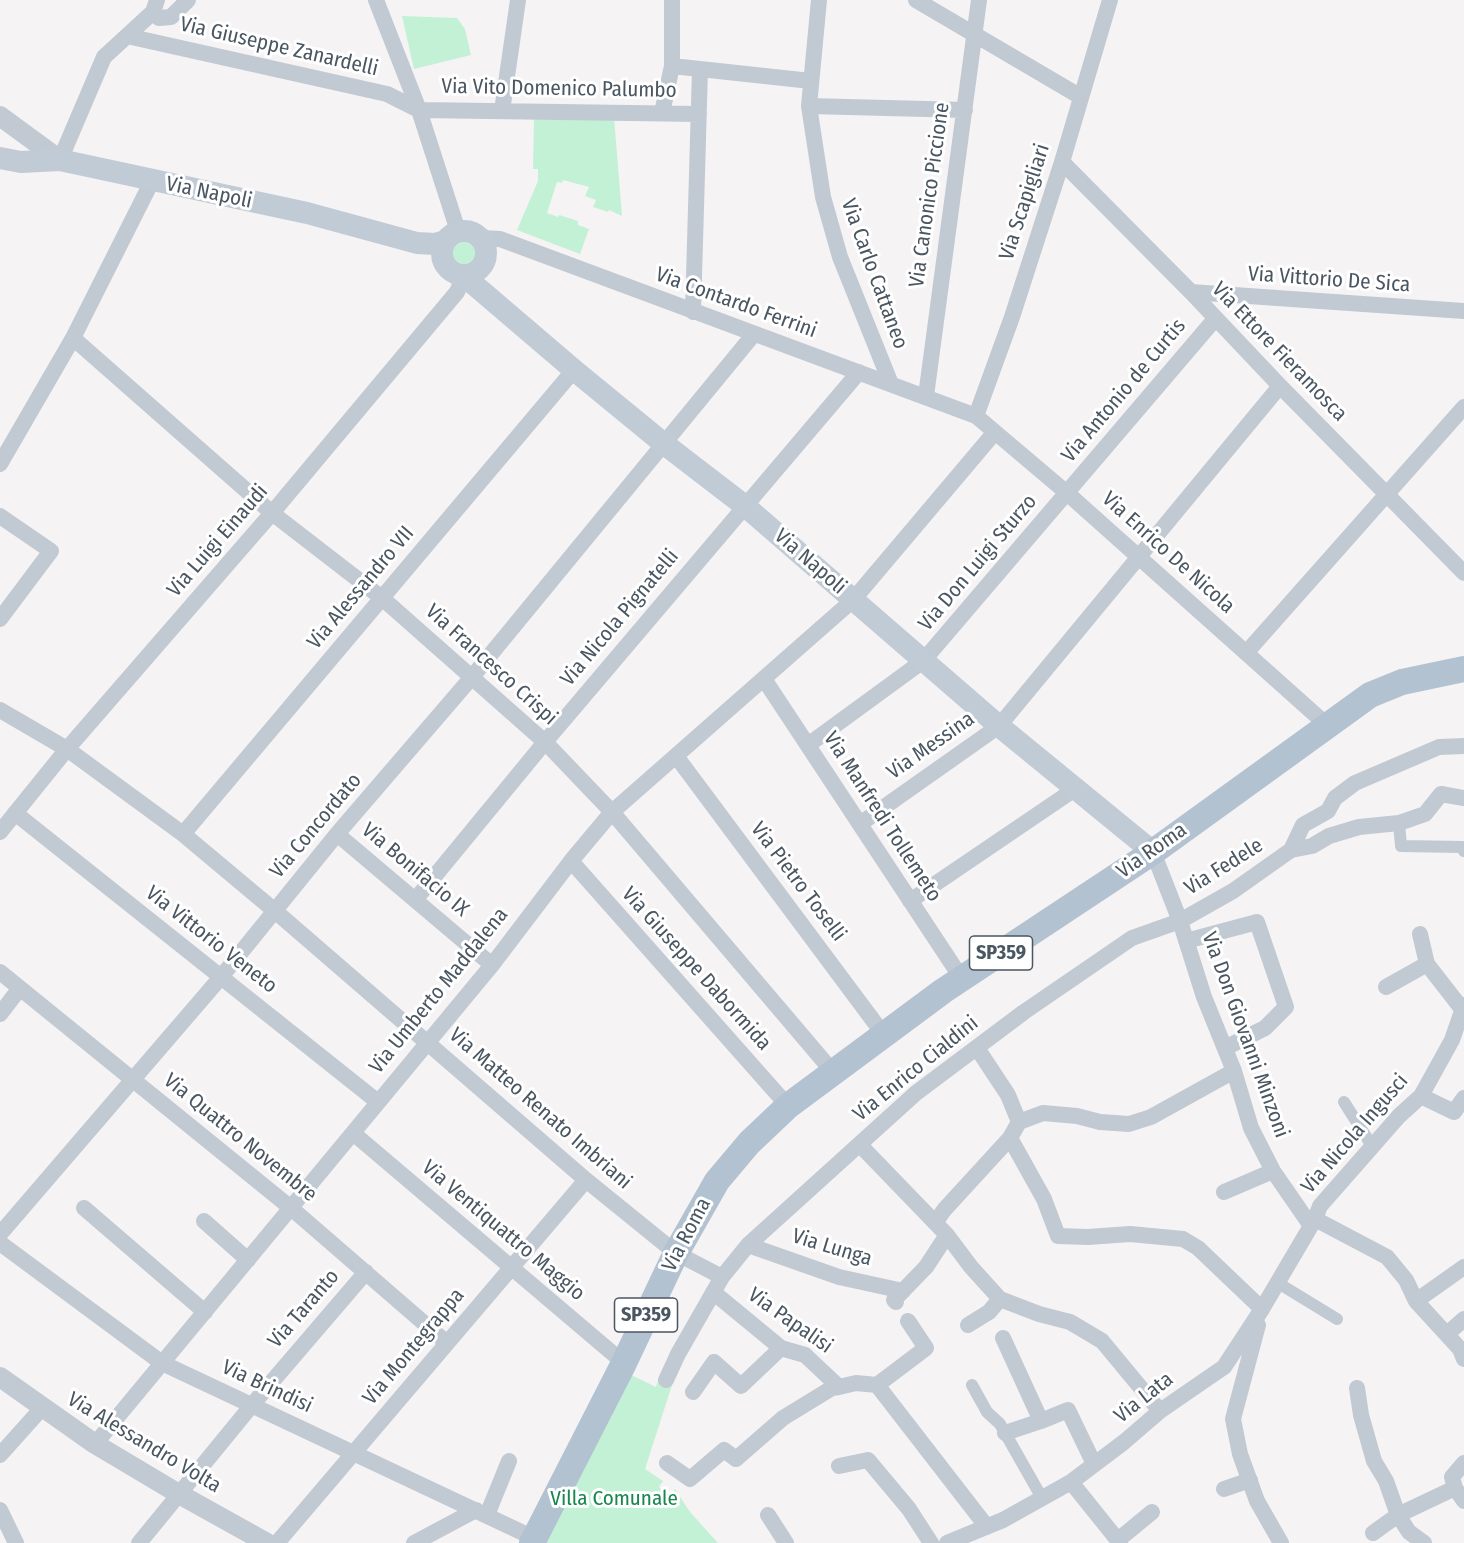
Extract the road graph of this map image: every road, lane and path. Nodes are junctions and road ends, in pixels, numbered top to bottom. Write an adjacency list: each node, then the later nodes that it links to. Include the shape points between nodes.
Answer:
1 (188, 0): 9 (street, via 171,16 159,18)
2 (376, 0): 17 (street)
3 (518, 0): 19 (street)
4 (672, 0): 12 (street)
5 (819, 0): 14 (street, Via Carlo Cattaneo)
6 (916, 0): 10 (street)
7 (980, 0): 10 (street, Via Canonico Piccione)
8 (1110, 0): 15 (street, Via Scapigliari)
9 (155, 6): 11 (street)
10 (975, 33): 15 (street); 18 (street, Via Canonico Piccione)
11 (127, 36): 17 (street, Via Giuseppe Zanardelli, via 387,94); 24 (street, via 104,57)
12 (672, 66): 13 (street); 20 (street)
13 (700, 69): 14 (street); 21 (street)
14 (811, 81): 16 (street, Via Carlo Cattaneo)
15 (1081, 97): 25 (street, Via Scapigliari)
16 (809, 106): 18 (street); 38 (street, Via Carlo Cattaneo, via 825,207 840,257)
17 (419, 110): 19 (street, Via Vito Domenico Palumbo); 28 (street)
18 (964, 110): 40 (street, Via Canonico Piccione)
19 (502, 111): 20 (street, Via Vito Domenico Palumbo)
20 (662, 114): 21 (street, Via Vito Domenico Palumbo)
21 (699, 114): 32 (street)
22 (0, 116): 24 (street)
23 (0, 158): 24 (main road, Via Napoli, via 21,162)
24 (60, 160): 26 (main road, Via Napoli)
25 (1062, 162): 30 (street, Via Ettore Fieramosca); 42 (street, Via Scapigliari)
26 (152, 181): 28 (main road, Via Napoli, via 307,213 417,243); 35 (street)
27 (481, 238): 28 (main road, via 470,232); 29 (main road, via 486,259 478,271); 32 (street, Via Contardo Ferrini, via 500,239)
28 (449, 245): 29 (main road, via 452,272)
29 (464, 276): 36 (main road, Via Napoli); 49 (street, Via Luigi Einaudi, via 457,292)
30 (1191, 292): 31 (street, Via Vittorio De Sica); 33 (street, Via Ettore Fieramosca)
31 (1464, 311)
32 (693, 312): 34 (street, Via Contardo Ferrini)
33 (1215, 319): 39 (street, Via Ettore Fieramosca); 46 (street, Via Antonio de Curtis)
34 (754, 334): 37 (street, Via Contardo Ferrini); 44 (street, Via Concordato)
35 (73, 338): 45 (street); 49 (street, Via Francesco Crispi)
36 (574, 370): 44 (main road, Via Napoli); 53 (street, Via Alessandro VII)
37 (859, 372): 38 (street, Via Contardo Ferrini); 48 (street, Via Nicola Pignatelli)
38 (891, 384): 40 (street, Via Contardo Ferrini)
39 (1280, 386): 47 (street, Via Ettore Fieramosca); 51 (street, Via Messina)
40 (926, 396): 42 (street, Via Contardo Ferrini)
41 (1464, 408): 47 (street)
42 (976, 416): 43 (street, Via Enrico De Nicola)
43 (995, 432): 46 (street, Via Enrico De Nicola); 54 (street, Via Umberto Maddalena)
44 (663, 443): 48 (main road, Via Napoli); 59 (street, Via Concordato)
45 (0, 464)
46 (1067, 493): 51 (street, Via Enrico De Nicola); 57 (street, Via Don Luigi Sturzo)
47 (1386, 495): 52 (street, Via Ettore Fieramosca); 56 (street)
48 (745, 506): 54 (main road, Via Napoli); 64 (street, Via Nicola Pignatelli)
49 (272, 513): 53 (street, Via Francesco Crispi); 67 (street, Via Luigi Einaudi)
50 (0, 516): 55 (street, via 51,551)
51 (1138, 558): 56 (street, Via Enrico De Nicola); 62 (street, Via Messina)
52 (1464, 573)
53 (382, 598): 59 (street, Via Francesco Crispi); 76 (street, Via Alessandro VII)
54 (853, 600): 57 (main road, Via Napoli); 60 (street, Via Umberto Maddalena)
55 (0, 618)
56 (1246, 652): 63 (street, Via Enrico De Nicola)
57 (923, 662): 62 (main road, Via Napoli); 65 (street, Via Don Luigi Sturzo)
58 (1464, 669): 63 (main road, Via Roma / SP359, via 1402,682 1370,695)
59 (472, 677): 64 (street, Via Francesco Crispi); 77 (street, Via Concordato)
60 (764, 679): 65 (street, Via Manfredi Tollemeto); 68 (street, Via Umberto Maddalena)
61 (0, 710): 67 (street, Via Matteo Renato Imbriani)
62 (999, 726): 69 (main road, Via Napoli); 73 (street, Via Messina)
63 (1328, 726): 80 (main road, Via Roma / SP359)
64 (545, 742): 71 (street, Via Francesco Crispi); 82 (street, Via Nicola Pignatelli)
65 (808, 745): 73 (street, Via Manfredi Tollemeto)
66 (1464, 746): 78 (street, via 1439,747 1355,783 1335,798 1328,811 1303,825)
67 (67, 749): 72 (street, Via Luigi Einaudi); 76 (street, Via Matteo Renato Imbriani)
68 (676, 756): 71 (street, Via Umberto Maddalena); 97 (street, Via Pietro Toselli)
69 (1075, 789): 80 (main road, Via Napoli); 83 (street)
70 (1464, 798): 74 (street, via 1441,794 1425,814)
71 (612, 812): 81 (street, Via Umberto Maddalena); 101 (street, Via Francesco Crispi)
72 (15, 813): 75 (street, Via Luigi Einaudi); 91 (street, Via Vittorio Veneto)
73 (860, 824): 83 (street, Via Manfredi Tollemeto)
74 (1399, 824): 78 (street, via 1359,827); 79 (street, via 1401,846 1463,847)
75 (0, 832)
76 (183, 834): 84 (street, Via Matteo Renato Imbriani)
77 (337, 834): 82 (street, Via Bonifacio IX); 84 (street, Via Concordato)
78 (1292, 850): 85 (street, Via Fedele, via 1233,891)
79 (1464, 851)
80 (1153, 852): 85 (street, Via Don Giovanni Minzoni); 92 (main road, Via Roma / SP359)
81 (571, 861): 88 (street, Via Umberto Maddalena); 108 (street, Via Giuseppe Dabormida)
82 (416, 900): 88 (street, Via Bonifacio IX)
83 (910, 901): 92 (street, Via Manfredi Tollemeto)
84 (275, 911): 91 (street, Via Concordato); 98 (street, Via Matteo Renato Imbriani)
85 (1179, 921): 87 (street, Via Don Giovanni Minzoni); 99 (street, Via Enrico Cialdini, via 1132,938)
86 (1420, 934): 89 (street)
87 (1186, 941): 100 (street, Via Don Giovanni Minzoni); 100 (street, via 1257,922 1286,1007 1264,1028)
88 (492, 964): 98 (street, Via Umberto Maddalena)
89 (1427, 964): 93 (street); 95 (street)
90 (0, 972): 94 (street, Via Quattro Novembre)
91 (221, 977): 103 (street, Via Concordato); 106 (street, Via Vittorio Veneto)
92 (962, 979): 97 (main road, Via Roma / SP359)
93 (1386, 987)
94 (20, 988): 96 (street); 103 (street, Via Quattro Novembre)
95 (1463, 1007): 104 (street, Via Nicola Ingusci, via 1452,1040)
96 (0, 1014)
97 (884, 1035): 101 (main road, Via Roma / SP359)
98 (428, 1043): 106 (street, Via Umberto Maddalena); 115 (street, Via Matteo Renato Imbriani)
99 (977, 1048): 109 (street, via 1008,1095); 112 (street, Via Enrico Cialdini, via 916,1093)
100 (1225, 1048): 102 (street, Via Don Giovanni Minzoni)
101 (842, 1066): 108 (main road, SP359)
102 (1234, 1071): 109 (street, via 1151,1117 1129,1124 1043,1113); 114 (street, Via Don Giovanni Minzoni, via 1251,1128)
103 (132, 1079): 118 (street, Via Quattro Novembre); 122 (street, Via Concordato)
104 (1421, 1096): 105 (street, via 1454,1112); 113 (street, Via Nicola Ingusci)
105 (1464, 1098)
106 (378, 1102): 110 (street, Via Umberto Maddalena)
107 (1344, 1102): 113 (street)
108 (788, 1106): 125 (main road, Via Roma / SP359, via 717,1181)
109 (1019, 1122): 111 (street)
110 (353, 1133): 118 (street, Via Umberto Maddalena); 127 (street, Via Ventiquattro Maggio)
111 (1010, 1138): 121 (street, via 944,1210); 135 (street, via 1044,1199 1058,1236 1130,1234 1183,1239 1198,1248)
112 (860, 1144): 121 (street); 124 (street, Via Enrico Cialdini)
113 (1372, 1146): 120 (street, Via Nicola Ingusci, via 1320,1206)
114 (1273, 1171): 116 (street); 120 (street, Via Don Giovanni Minzoni)
115 (586, 1180): 125 (street, Via Matteo Renato Imbriani); 127 (street, Via Montegrappa)
116 (1224, 1192)
117 (84, 1208): 136 (street)
118 (291, 1208): 126 (street, Via Umberto Maddalena); 129 (street, Via Quattro Novembre)
119 (204, 1221): 126 (street)
120 (1313, 1223): 131 (street, Via Lata); 134 (street, via 1387,1257 1406,1280)
121 (941, 1229): 124 (street, Via Lunga, via 926,1267 900,1296); 133 (street)
122 (0, 1234)
123 (0, 1243): 146 (street, Via Brindisi)
124 (748, 1245): 130 (street, Via Enrico Cialdini)
125 (676, 1253): 130 (street, Via Matteo Renato Imbriani); 147 (main road, Via Roma / SP359)
126 (248, 1260): 136 (street, Via Umberto Maddalena)
127 (511, 1267): 143 (street, Via Montegrappa); 147 (street, Via Ventiquattro Maggio)
128 (1464, 1267): 134 (street)
129 (366, 1272): 143 (street, Via Quattro Novembre); 155 (street, Via Taranto)
130 (722, 1277): 132 (street, Via Enrico Cialdini)
131 (1278, 1283): 135 (street, Via Lata); 137 (street)
132 (713, 1293): 144 (street, Via Papalisi); 149 (street, Via Enrico Cialdini)
133 (1000, 1299): 140 (street, via 989,1312); 157 (street, via 1070,1322 1102,1341)
134 (1416, 1301): 141 (street)
135 (1262, 1309): 157 (street, Via Lata, via 1224,1367); 168 (street, via 1233,1419)
136 (205, 1312): 146 (street, Via Umberto Maddalena)
137 (1337, 1319)
138 (1464, 1319): 141 (street)
139 (908, 1321): 150 (street, via 926,1348)
140 (968, 1325)
141 (1446, 1334): 145 (street)
142 (1004, 1338): 158 (street)
143 (447, 1343): 161 (street, Via Montegrappa)
144 (781, 1348): 152 (street, Via Papalisi, via 805,1355); 154 (street, via 741,1386 714,1362)
145 (1464, 1359)
146 (162, 1363): 155 (street, Via Brindisi); 160 (street, Via Umberto Maddalena)
147 (624, 1363): 181 (main road, Via Roma / SP359)
148 (0, 1377): 156 (street, Via Alessandro Volta)
149 (666, 1380)
150 (876, 1385): 152 (street, via 856,1383); 179 (street)
151 (972, 1385): 159 (street)
152 (839, 1387): 164 (street, via 783,1418 736,1459 724,1450 690,1479)
153 (1357, 1388): 178 (street, via 1369,1446)
154 (693, 1392)
155 (252, 1404): 161 (street, Via Brindisi); 171 (street, Via Taranto)
156 (42, 1408): 160 (street, Via Alessandro Volta); 162 (street)
157 (1160, 1411): 166 (street, Via Lata)
158 (1041, 1421): 159 (street); 166 (street, via 1068,1410)
159 (1005, 1433): 173 (street)
160 (95, 1444): 171 (street, Via Alessandro Volta)
161 (354, 1453): 176 (street, Via Brindisi); 186 (street, Via Montegrappa)
162 (0, 1455)
163 (509, 1461): 176 (street)
164 (667, 1463)
165 (1464, 1463): 172 (street, via 1452,1477)
166 (1094, 1464): 169 (street, Via Lata)
167 (839, 1466): 189 (street, via 868,1460 909,1509)
168 (1250, 1480): 170 (street); 191 (street)
169 (1071, 1482): 173 (street, Via Lata); 182 (street)
170 (1224, 1488)
171 (179, 1494): 184 (street, Via Taranto); 185 (street, Via Alessandro Volta)
172 (1459, 1494): 178 (street)
173 (1042, 1498): 179 (street, Via Lata)
174 (0, 1510): 183 (street)
175 (1152, 1512): 182 (street)
176 (481, 1513): 181 (street, Via Brindisi); 187 (street)
177 (768, 1515): 188 (street)
178 (1398, 1515): 180 (street); 192 (street, via 1409,1532)
179 (987, 1527): 190 (street, Via Lata)
180 (1373, 1533)
181 (533, 1541)
182 (1119, 1541)
183 (16, 1543)
184 (139, 1543)
185 (267, 1543)
186 (277, 1543)
187 (414, 1543)
188 (786, 1543)
189 (931, 1543)
190 (947, 1543)
191 (1281, 1543)
192 (1424, 1543)

